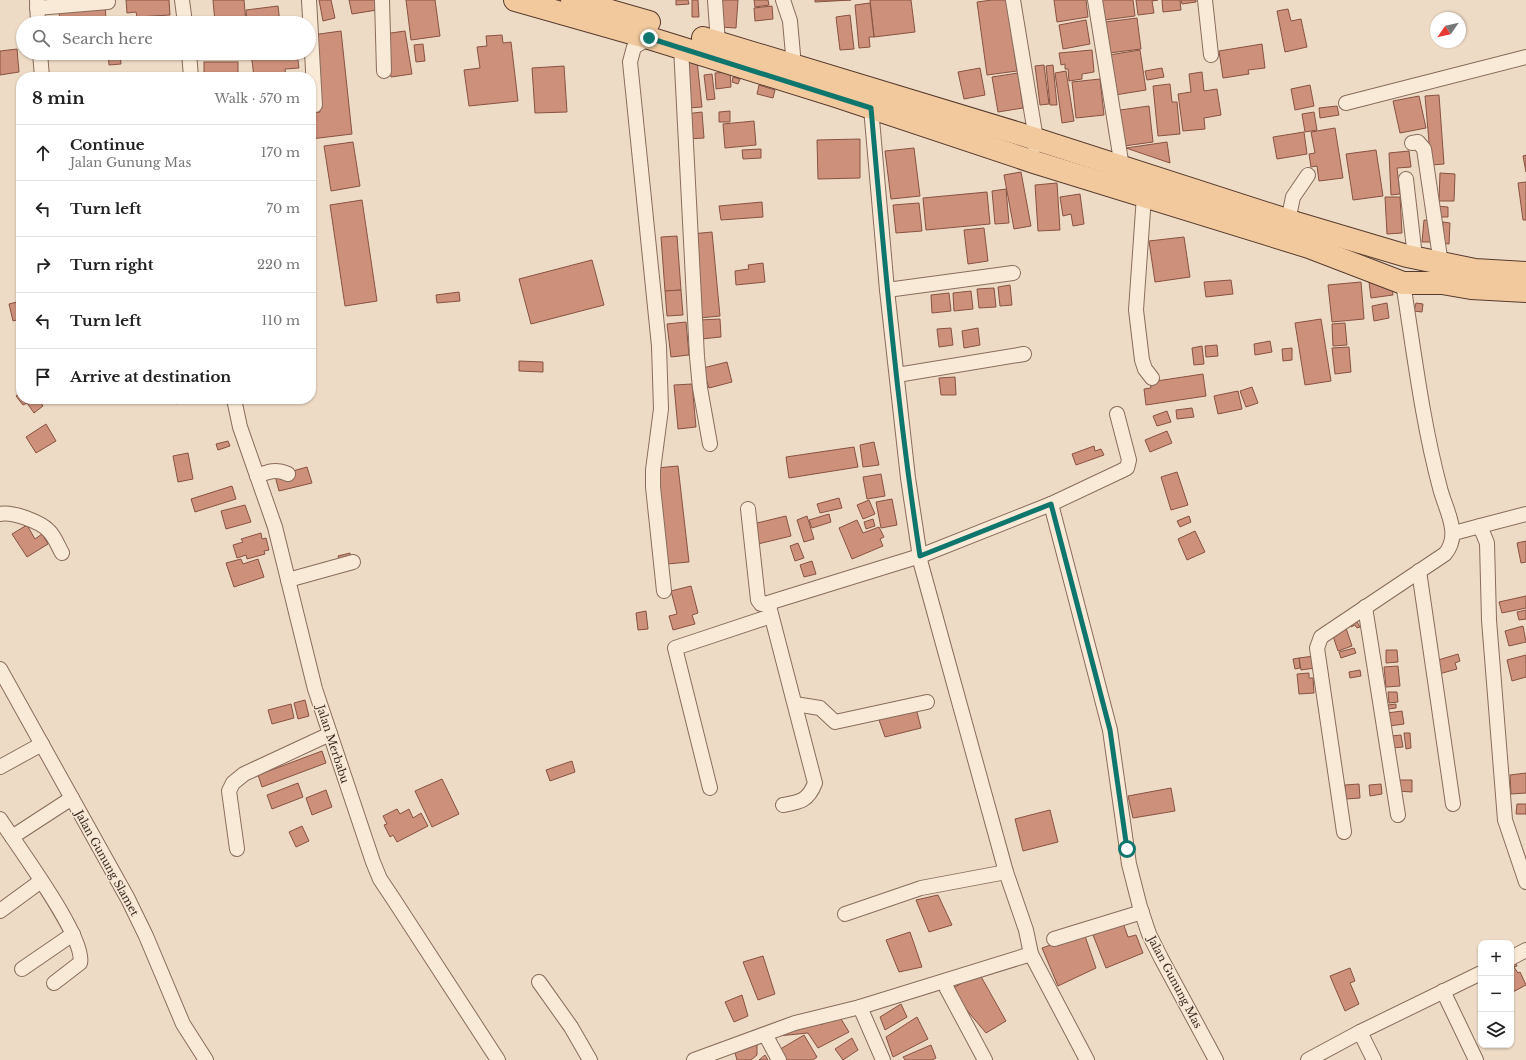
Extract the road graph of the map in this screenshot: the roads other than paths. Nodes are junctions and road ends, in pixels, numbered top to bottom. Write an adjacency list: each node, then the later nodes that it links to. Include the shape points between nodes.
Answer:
1 (182, 0): 14 (street)
2 (309, 0): 15 (street)
3 (382, 0): 25 (street)
4 (515, 0): 16 (main road)
5 (572, 0): 17 (main road)
6 (715, 0): 17 (street)
7 (783, 0): 24 (street, via 790,21)
8 (1013, 0): 32 (street)
9 (1095, 0): 35 (street)
10 (1206, 0): 19 (street)
11 (108, 2): 12 (street)
12 (37, 4): 13 (street)
13 (38, 16)
14 (185, 16)
15 (310, 16)
16 (649, 38): 18 (main road); 66 (street, via 634,47 630,62 660,346 661,409 653,487)
17 (718, 43): 24 (main road)
18 (681, 47): 29 (main road); 52 (street, via 697,357)
19 (1211, 55)
20 (1526, 57): 30 (street)
21 (41, 60): 26 (street)
22 (189, 60): 27 (street)
23 (313, 60): 28 (street)
24 (794, 66): 29 (main road)
25 (384, 71)
26 (42, 72)
27 (190, 72)
28 (314, 72)
29 (838, 88): 31 (main road); 32 (main road)
30 (1346, 103)
31 (871, 108): 34 (main road); 45 (street)
32 (1036, 139): 34 (street); 35 (main road)
33 (1412, 143): 41 (street, via 1418,142 1424,149)
34 (1034, 162): 38 (main road)
35 (1122, 167): 39 (main road)
36 (1308, 175): 39 (street, via 1293,197)
37 (1406, 179): 40 (street)
38 (1144, 196): 44 (main road, via 1309,247); 49 (street, via 1136,310 1142,360)
39 (1288, 221): 40 (main road)
40 (1415, 257): 41 (main road)
41 (1441, 264): 43 (main road, via 1475,270)
42 (1013, 273): 45 (street)
43 (1526, 273)
44 (1403, 283): 46 (main road, via 1442,283 1471,288); 60 (street, via 1429,436 1440,488)
45 (887, 290): 48 (street)
46 (1526, 291)
47 (1024, 354): 48 (street)
48 (897, 375): 62 (street, via 908,478)
49 (1152, 378)
50 (235, 404): 54 (street, Jalan Merbabu)
51 (1117, 414): 55 (street, via 1129,460 1127,468)
52 (710, 444)
53 (288, 474): 54 (street, via 279,470)
54 (257, 476): 65 (street, Jalan Merbabu, via 275,528)
55 (1051, 504): 62 (street); 89 (street, Jalan Gunung Mas, via 1110,730 1129,864)
56 (748, 509): 68 (street, via 758,600)
57 (0, 514): 61 (street, via 17,514 48,530)
58 (1526, 514): 59 (street)
59 (1480, 526): 60 (street); 87 (street, via 1487,543 1489,620 1505,820)
60 (1454, 533): 64 (street, via 1450,549)
61 (62, 553)
62 (920, 556): 68 (street); 85 (street)
63 (353, 562): 65 (street)
64 (1419, 571): 67 (street); 78 (street)
65 (288, 580): 73 (street, Jalan Merbabu, via 314,689)
66 (664, 591)
67 (1365, 607): 80 (street); 82 (street, via 1321,637 1318,648)
68 (770, 609): 72 (street); 76 (street, via 675,648)
69 (0, 669): 70 (street, Jalan Gunung Slamet)
70 (4, 687): 74 (street, Jalan Gunung Slamet)
71 (927, 702): 72 (street, via 835,722 820,708)
72 (795, 704): 79 (street, via 815,783 811,794 805,799)
73 (330, 734): 84 (street, via 244,774 233,783 229,791); 106 (street, Jalan Merbabu, via 380,879)
74 (42, 744): 75 (street); 77 (street, Jalan Gunung Slamet)
75 (0, 767)
76 (710, 788)
77 (72, 798): 83 (street); 105 (street, Jalan Gunung Slamet, via 146,936 183,1024)
78 (1454, 804)
79 (783, 805)
80 (1398, 815)
81 (0, 818): 83 (street)
82 (1344, 832)
83 (7, 835): 86 (street)
84 (237, 849)
85 (1006, 872): 90 (street, via 921,888); 94 (street, via 1026,930)
86 (41, 881): 88 (street); 91 (street, via 67,920)
87 (1526, 882)
88 (0, 910)
89 (1142, 912): 92 (street); 113 (street, Jalan Gunung Mas, via 1161,958)
90 (846, 914)
91 (73, 934): 96 (street); 100 (street, via 80,953 80,963)
92 (1054, 939)
93 (1525, 952): 95 (street)
94 (1031, 954): 98 (street); 112 (street)
95 (1514, 957)
96 (22, 969)
97 (1478, 974): 101 (street)
98 (945, 981): 102 (street); 111 (street)
99 (539, 982): 107 (street, via 571,1027)
100 (54, 983)
101 (1444, 991): 103 (street); 116 (street)
102 (860, 1007): 104 (street, via 795,1023); 110 (street)
103 (1360, 1032): 114 (street); 115 (street)
104 (766, 1036): 108 (street); 109 (street)
105 (206, 1060)
106 (498, 1060)
107 (590, 1060)
108 (694, 1060)
109 (779, 1060)
110 (883, 1060)
111 (985, 1060)
112 (1087, 1060)
113 (1216, 1060)
114 (1308, 1060)
115 (1374, 1060)
116 (1476, 1060)

